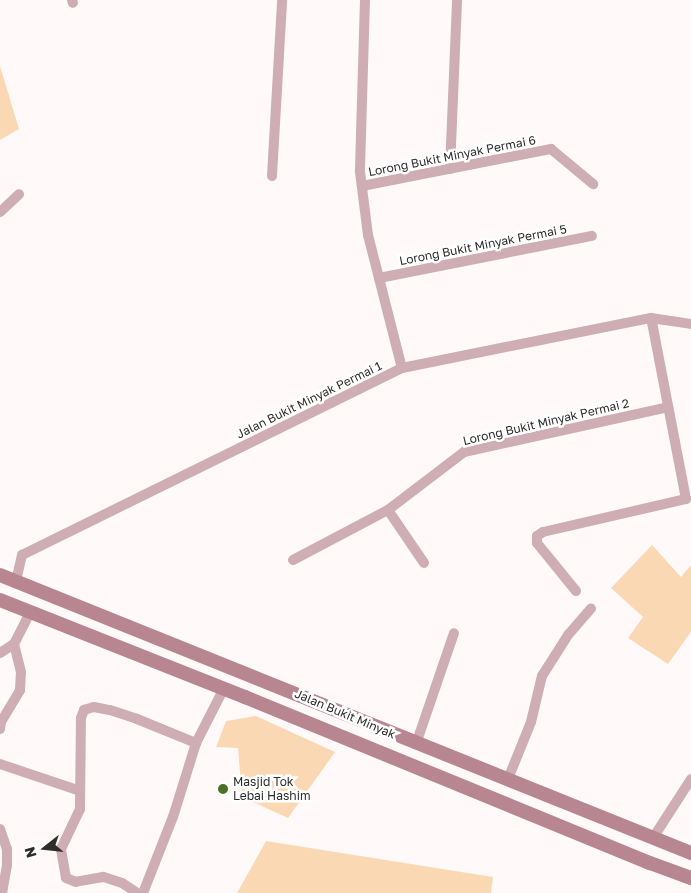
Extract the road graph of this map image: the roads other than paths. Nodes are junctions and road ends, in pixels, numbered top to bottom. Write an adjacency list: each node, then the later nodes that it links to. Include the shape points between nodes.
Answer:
1 (282, 0): 5 (street)
2 (365, 0): 7 (street, via 359,158)
3 (457, 0): 4 (street)
4 (450, 169): 6 (street, Lorong Bukit Minyak Permai 6, via 551,149); 7 (street, Lorong Bukit Minyak Permai 6)
5 (272, 176)
6 (593, 184)
7 (362, 186): 11 (street, via 368,235)
8 (19, 194): 9 (street)
9 (0, 212)
10 (592, 236): 11 (street, Lorong Bukit Minyak Permai 5)
11 (379, 278): 14 (street)
12 (651, 318): 13 (street, Jalan Bukit Minyak Permai 1); 14 (street, Jalan Bukit Minyak Permai 1); 15 (street)
13 (691, 324)
14 (402, 368): 20 (street, Jalan Bukit Minyak Permai 1, via 22,555)
15 (668, 407): 16 (street, Lorong Bukit Minyak Permai 2, via 464,452); 21 (street, via 686,499 537,536 537,543)
16 (388, 510): 17 (street, Lorong Bukit Minyak Permai 2); 18 (street)
17 (293, 560)
18 (424, 563)
19 (0, 575): 20 (main road, Jalan Bukit Minyak)
20 (16, 581): 31 (main road, Jalan Bukit Minyak)
21 (576, 591)
22 (0, 600): 24 (main road, Jalan Bukit Minyak)
23 (591, 609): 37 (street, via 568,635 542,676 531,722)
24 (30, 612): 26 (street); 28 (main road, Jalan Bukit Minyak)
25 (454, 633): 31 (street)
26 (14, 644): 27 (street); 29 (street, via 21,672 20,690)
27 (0, 654)
28 (223, 690): 30 (street); 34 (main road, Jalan Bukit Minyak)
29 (0, 729)
30 (196, 743): 38 (street, via 119,713 94,708 84,710 81,718); 45 (street, via 174,818)
31 (416, 744): 32 (main road, Jalan Bukit Minyak); 34 (main road, via 419,752 416,760)
32 (442, 754): 35 (main road, via 436,756 433,763); 37 (main road, Jalan Bukit Minyak)
33 (0, 764): 38 (street)
34 (409, 764): 35 (main road, Jalan Bukit Minyak)
35 (436, 775): 42 (main road, Jalan Bukit Minyak)
36 (691, 778): 40 (street)
37 (508, 779): 40 (main road, Jalan Bukit Minyak)
38 (80, 791): 44 (street, via 80,809 61,850 66,878 76,882 103,877 122,883)
39 (0, 829): 43 (street, via 7,849)
40 (653, 838): 41 (main road, Jalan Bukit Minyak)
41 (691, 854)
42 (691, 878)
43 (2, 893)
44 (137, 893)
45 (143, 893)

